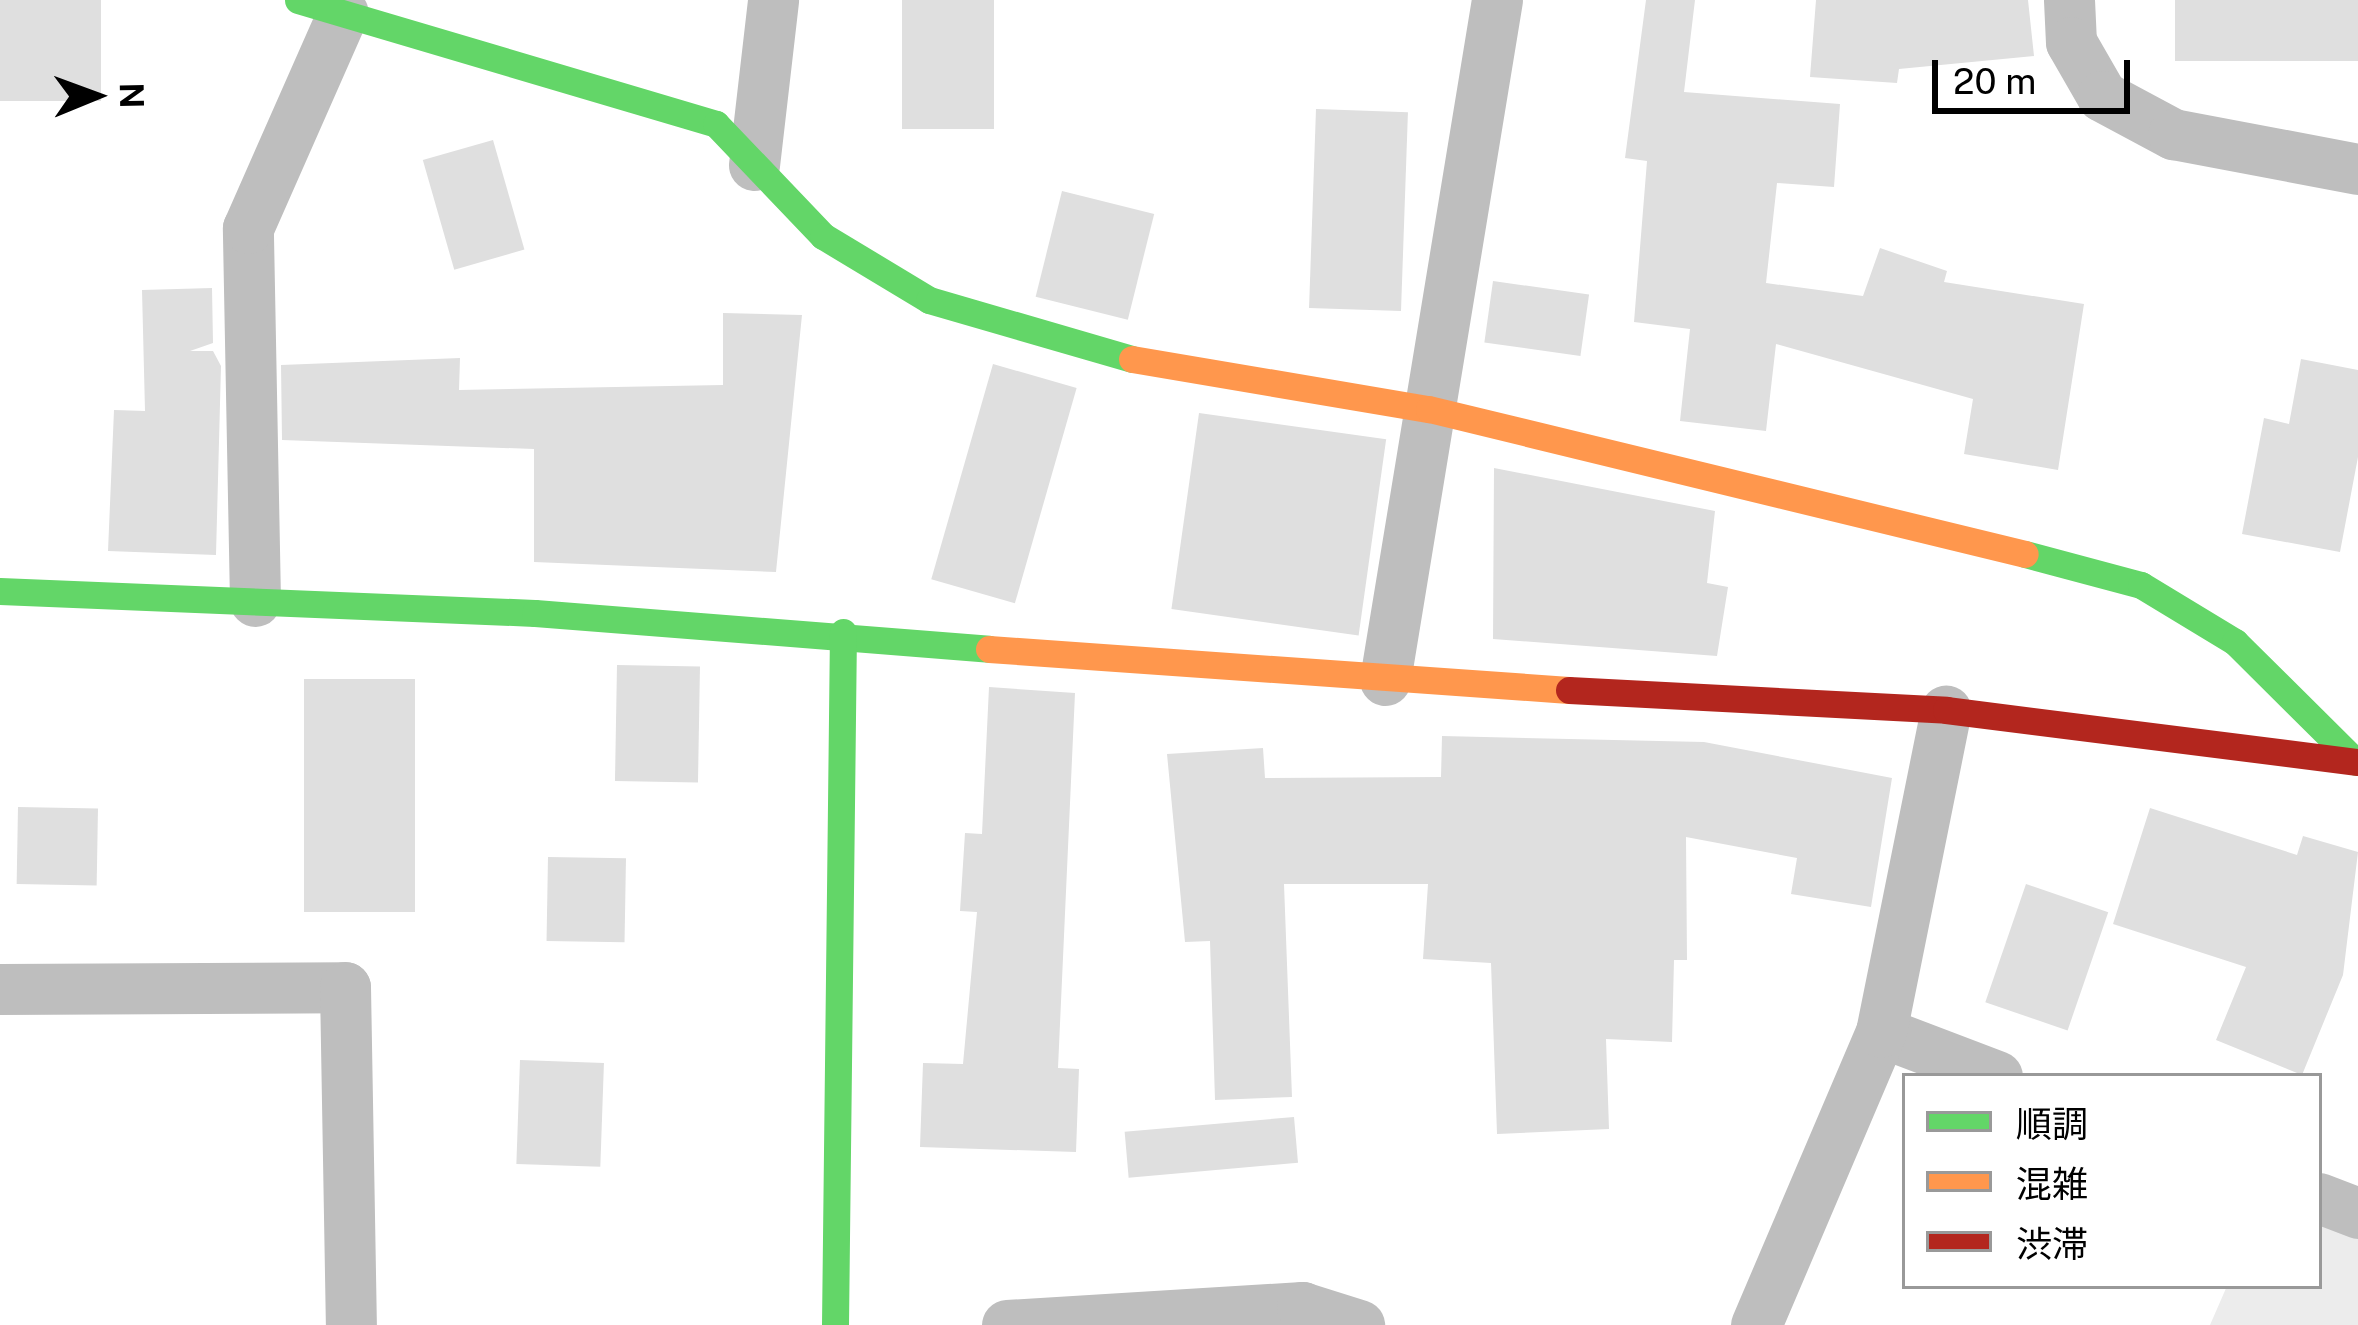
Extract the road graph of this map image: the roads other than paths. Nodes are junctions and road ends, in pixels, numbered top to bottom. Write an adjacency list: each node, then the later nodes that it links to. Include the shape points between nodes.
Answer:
1 (773, 0): 5 (street)
2 (1497, 0): 7 (street)
3 (2069, 0): 6 (street, via 2071,43 2102,96 2173,134)
4 (320, 7): 5 (street, via 716,124); 9 (street, via 248,228)
5 (754, 165): 7 (street, via 823,236 929,299 1084,351)
6 (2358, 169)
7 (1429, 410): 11 (street); 13 (street, via 2141,585 2235,642)
8 (0, 591): 9 (street)
9 (255, 601): 10 (street)
10 (843, 632): 11 (street); 20 (street)
11 (1385, 680): 12 (street)
12 (1946, 710): 13 (street); 15 (street)
13 (2357, 762)
14 (0, 989): 19 (street, via 345,987)
15 (1880, 1032): 16 (street); 23 (street)
16 (1989, 1073)
17 (2322, 1199): 18 (street)
18 (2358, 1213)
19 (351, 1325)
20 (835, 1325)
21 (1007, 1325): 22 (street, via 1302,1307)
22 (1359, 1325)
23 (1756, 1325)

